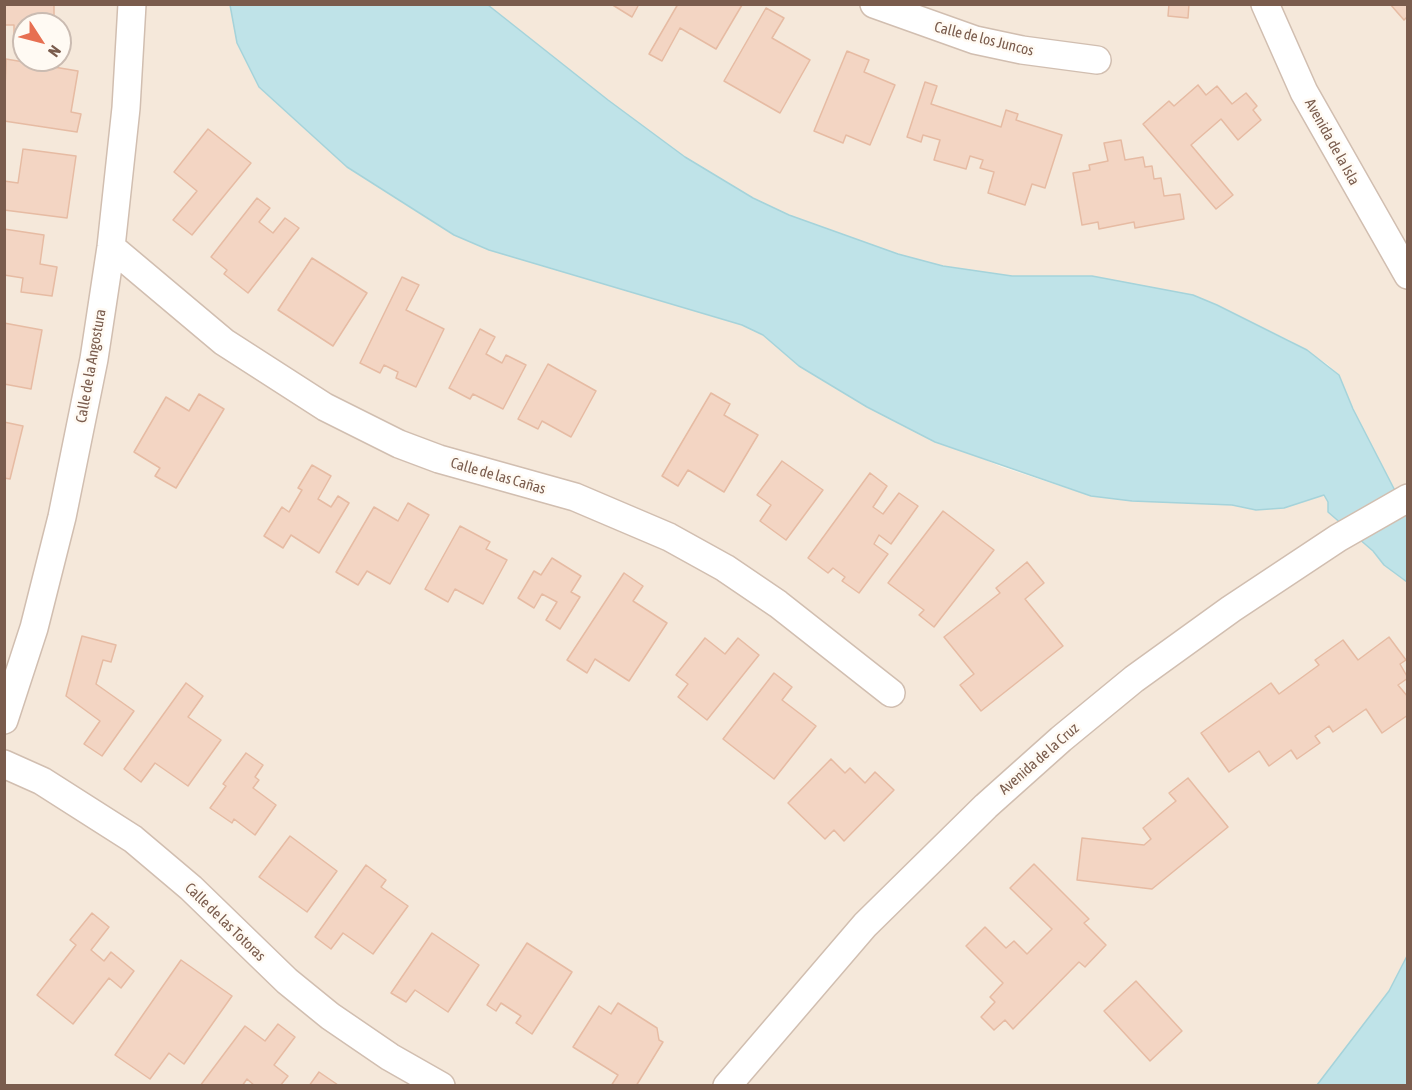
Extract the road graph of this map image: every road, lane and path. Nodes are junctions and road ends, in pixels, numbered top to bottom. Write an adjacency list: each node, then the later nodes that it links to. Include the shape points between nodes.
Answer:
1 (132, 4): 5 (street, Calle de la Angostura)
2 (874, 4): 4 (street, Calle de los Juncos, via 975,40)
3 (1265, 4): 6 (street, Avenida de la Isla, via 1304,92)
4 (1097, 60)
5 (111, 247): 8 (street, Calle de las Cañas, via 224,342 325,407 399,444 575,497 669,537 726,568 778,603); 9 (street, Calle de la Angostura, via 94,359 62,517 34,628)
6 (1407, 275)
7 (1407, 498): 12 (street, Avenida de la Cruz, via 1231,609 1134,679 1029,767 865,925)
8 (891, 693)
9 (4, 720)
10 (4, 764): 11 (street, Calle de las Totoras, via 42,781 133,839 330,1016 390,1058)
11 (441, 1086)
12 (727, 1086)

